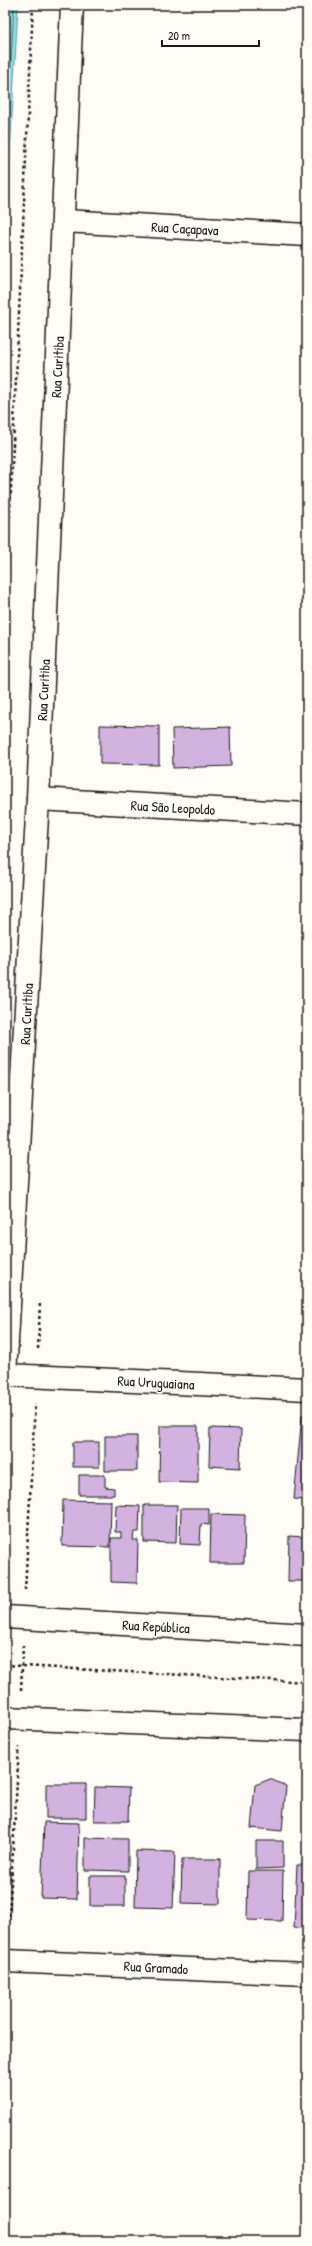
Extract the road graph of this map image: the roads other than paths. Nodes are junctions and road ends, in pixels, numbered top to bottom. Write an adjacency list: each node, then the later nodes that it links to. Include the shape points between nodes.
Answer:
1 (72, 5): 2 (street, Rua Curitiba)
2 (64, 221): 3 (street, Rua Caçapava); 4 (street, Rua Curitiba)
3 (307, 235)
4 (38, 799): 5 (street, Rua São Leopoldo); 6 (street, Rua Curitiba)
5 (307, 814)
6 (5, 1375): 7 (street, Rua Uruguaiana)
7 (307, 1389)
8 (5, 1617): 9 (street, Rua República)
9 (307, 1635)
10 (5, 1718): 11 (street)
11 (307, 1730)
12 (5, 1961): 13 (street, Rua Gramado)
13 (307, 1974)

